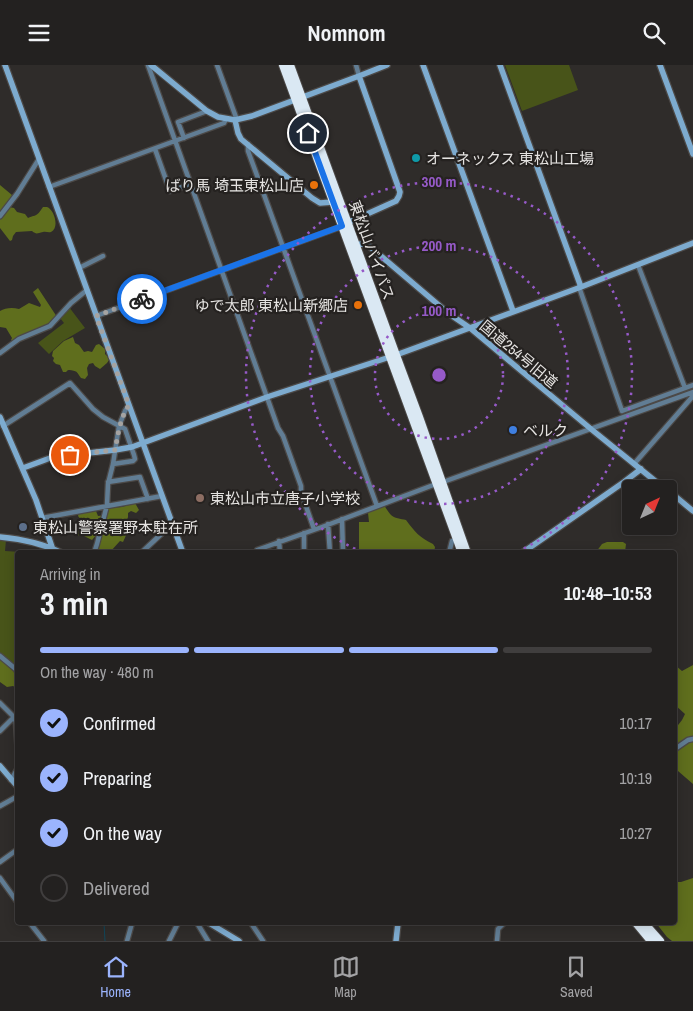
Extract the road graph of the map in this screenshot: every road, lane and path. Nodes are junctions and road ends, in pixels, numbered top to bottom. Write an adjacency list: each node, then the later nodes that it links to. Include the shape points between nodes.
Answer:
1 (5, 65): 21 (street)
2 (149, 65): 13 (street); 17 (street)
3 (217, 65): 15 (street)
4 (284, 65): 12 (highway)
5 (290, 65): 12 (highway)
6 (356, 65): 11 (street)
7 (387, 65): 11 (street)
8 (423, 65): 37 (street)
9 (500, 65): 35 (street)
10 (660, 65): 20 (street)
11 (360, 76): 12 (street); 26 (street, via 400,192 396,201)
12 (299, 98): 15 (street); 24 (highway, 東松山バイパス); 26 (highway, 東松山バイパス)
13 (207, 111): 14 (street); 16 (street, via 178,122)
14 (226, 119): 15 (street); 16 (street, via 224,123)
15 (236, 120): 18 (street, via 239,137)
16 (184, 138): 17 (street)
17 (175, 141): 19 (street); 22 (street)
18 (248, 144): 24 (street, via 312,198 320,203); 29 (street)
19 (155, 149): 22 (street, via 170,191); 23 (street)
20 (693, 154)
21 (39, 159): 23 (street); 25 (street)
22 (191, 184): 34 (street)
23 (49, 187): 33 (street)
24 (333, 201): 26 (highway, 東松山バイパス)
25 (0, 216)
26 (345, 224): 28 (highway, 東松山バイパス); 29 (street); 41 (highway, 東松山バイパス)
27 (692, 244): 30 (street); 32 (street)
28 (355, 245): 39 (street, 国道254号旧道, via 368,245); 41 (highway, 東松山バイパス)
29 (284, 247): 34 (street); 42 (street)
30 (693, 251)
31 (103, 256): 33 (street)
32 (638, 265): 35 (street); 44 (street)
33 (79, 268): 36 (street)
34 (222, 270): 38 (street); 46 (street)
35 (580, 287): 37 (street); 44 (street, via 622,411)
36 (87, 290): 38 (street); 40 (street, via 50,326 19,339)
37 (513, 311): 39 (street)
38 (96, 316): 47 (street)
39 (470, 328): 41 (street); 51 (street, 国道254号旧道)
40 (0, 353)
41 (393, 356): 42 (street); 61 (highway, 東松山バイパス)
42 (330, 376): 46 (street); 66 (street)
43 (693, 385): 44 (street)
44 (685, 388)
45 (693, 394): 51 (street); 56 (street)
46 (267, 397): 52 (street); 72 (street)
47 (129, 405): 50 (street); 52 (street)
48 (0, 417): 49 (street)
49 (3, 426): 50 (street, via 70,383 93,409); 57 (street)
50 (120, 426): 53 (street, via 125,429); 54 (street)
51 (590, 429): 56 (street, 国道254号旧道); 61 (street)
52 (142, 443): 53 (street); 62 (street)
53 (132, 447): 54 (street); 55 (street, via 133,461)
54 (115, 450): 55 (street); 57 (street, via 53,457)
55 (113, 464): 60 (street)
56 (634, 464): 58 (street, 国道254号旧道)
57 (23, 468): 68 (street)
58 (640, 469): 59 (street, 国道254号旧道); 89 (street)
59 (654, 480)
60 (108, 482): 64 (street, via 140,477); 65 (street)
61 (439, 483): 66 (street); 75 (highway, 東松山バイパス); 88 (highway, 東松山バイパス)
62 (162, 496): 64 (street); 70 (street)
63 (678, 498): 67 (street)
64 (148, 499): 65 (street)
65 (107, 505): 68 (street); 78 (street)
66 (377, 506): 69 (street)
67 (693, 511)
68 (42, 518): 77 (street)
69 (342, 519): 71 (street); 85 (street)
70 (172, 524): 79 (street); 80 (street)
71 (328, 525): 72 (street); 84 (street)
72 (314, 529): 73 (street)
73 (304, 533): 76 (street); 83 (street)
74 (0, 537): 77 (street, via 29,541)
75 (457, 540): 86 (street, via 452,541); 87 (highway, 東松山バイパス)
76 (279, 541): 81 (street); 82 (street)
77 (53, 550)
78 (95, 550)
79 (144, 550)
80 (182, 550)
81 (257, 550)
82 (280, 550)
83 (304, 550)
84 (330, 550)
85 (343, 550)
86 (450, 550)
87 (461, 550)
88 (466, 550)
89 (526, 550)
90 (0, 656): 91 (street)
91 (15, 668)
92 (0, 703): 93 (street)
93 (15, 714)
94 (15, 716): 95 (street)
95 (0, 731)
96 (693, 739): 97 (street)
97 (677, 748)
98 (0, 766): 100 (street)
99 (15, 773): 100 (street)
100 (11, 780): 101 (street)
101 (15, 784)
102 (15, 798): 103 (street)
103 (0, 806)
104 (15, 851): 105 (street)
105 (0, 861)
106 (0, 878): 107 (street)
107 (15, 899)
108 (32, 925): 119 (street)
109 (131, 925): 120 (street)
110 (177, 925): 121 (street)
111 (198, 925): 118 (street)
112 (212, 925): 122 (street)
113 (252, 925): 123 (street)
114 (398, 925): 124 (street)
115 (502, 925): 125 (street, via 498,929)
116 (638, 925): 126 (highway)
117 (646, 925): 127 (highway)
118 (206, 940)
119 (44, 941)
120 (127, 941)
121 (169, 941)
122 (239, 941)
123 (263, 941)
124 (396, 941)
125 (497, 941)
126 (651, 941)
127 (660, 941)

